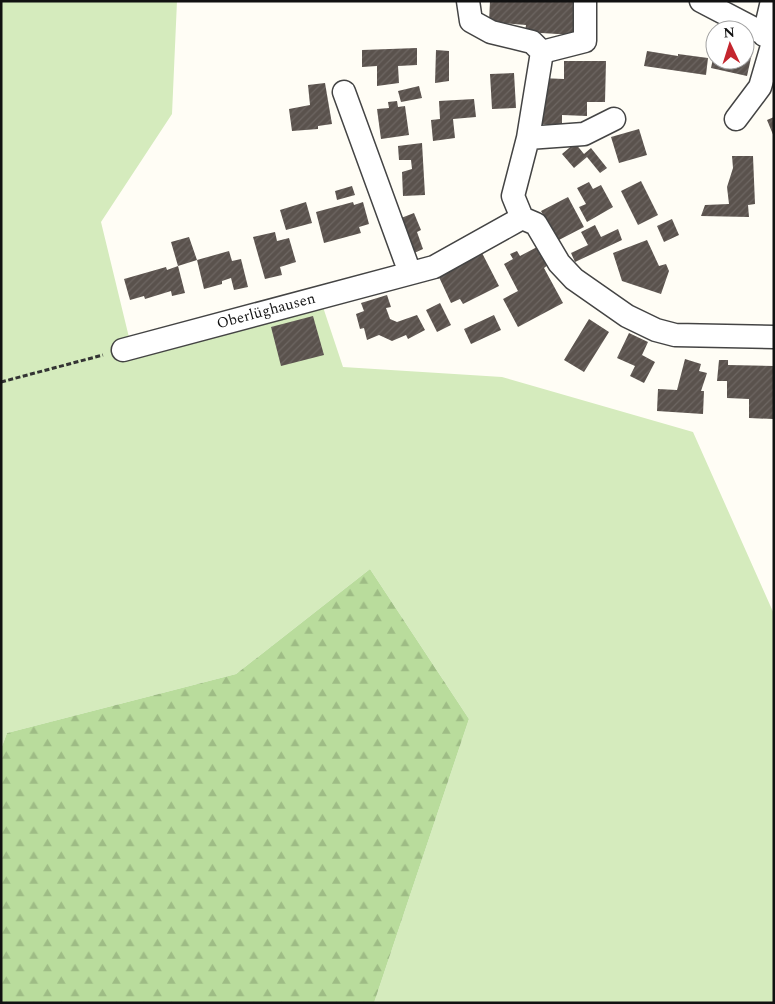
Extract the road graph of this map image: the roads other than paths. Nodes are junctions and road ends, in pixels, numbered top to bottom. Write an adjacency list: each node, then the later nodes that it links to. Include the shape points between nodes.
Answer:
1 (468, 1): 6 (street, via 471,21 491,32 532,42)
2 (585, 1): 6 (street, via 585,41)
3 (701, 1): 5 (street)
4 (772, 1): 5 (street)
5 (770, 38): 9 (street, via 760,87)
6 (542, 52): 10 (street)
7 (344, 92): 12 (street)
8 (614, 119): 10 (street, via 584,134)
9 (736, 119)
10 (528, 138): 11 (street, via 513,196)
11 (522, 218): 12 (street, Oberlüghausen, via 434,266); 13 (street, via 536,224 559,263 574,279 634,320 675,335)
12 (410, 273): 14 (street, Oberlüghausen)
13 (774, 337)
14 (123, 350)

